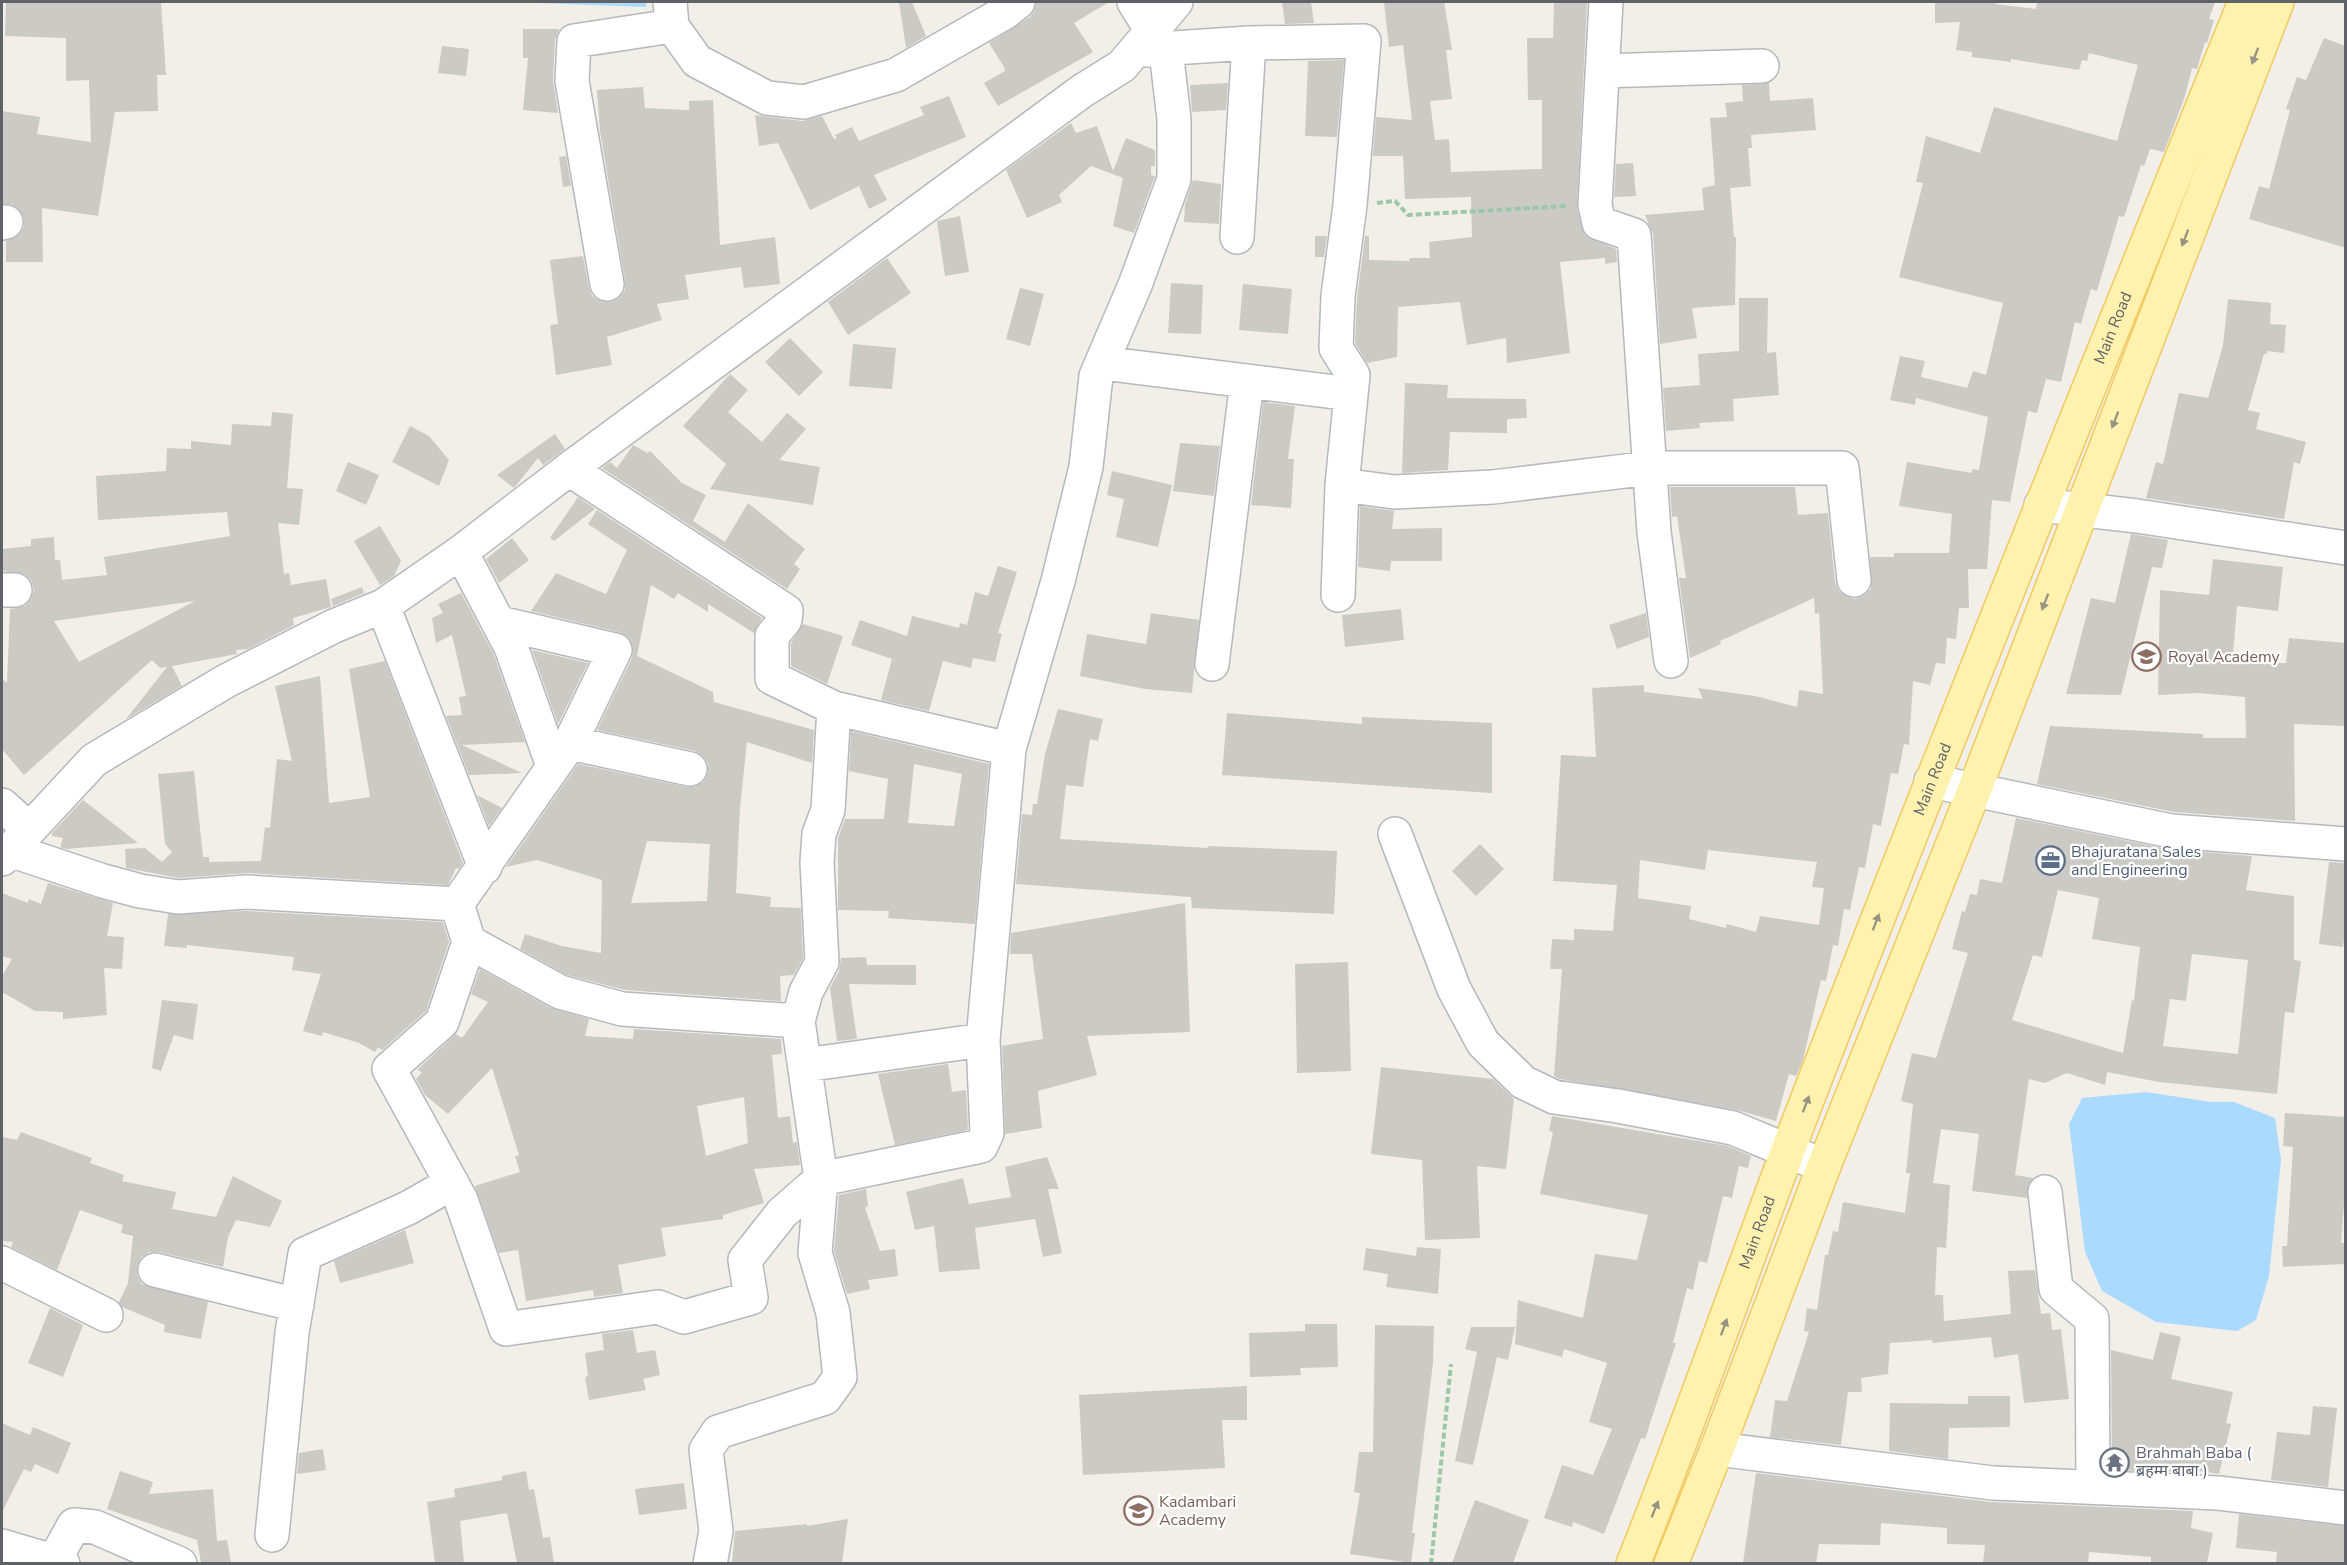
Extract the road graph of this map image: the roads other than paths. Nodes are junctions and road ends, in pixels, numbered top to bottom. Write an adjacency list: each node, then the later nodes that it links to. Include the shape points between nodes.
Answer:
1 (1134, 2): 9 (street)
2 (1176, 2): 9 (street)
3 (1606, 2): 11 (street)
4 (2245, 2): 20 (main road, Main Road)
5 (2277, 2): 21 (main road, Main Road, one-way to 21)
6 (1008, 5): 7 (street, via 896,75 804,102 767,98 697,61)
7 (671, 14): 13 (street, via 574,41 572,81)
8 (1249, 43): 9 (street); 12 (street); 16 (street, via 1364,41 1336,348 1353,375)
9 (1151, 44): 14 (street, via 1174,119 1174,179); 17 (street)
10 (1762, 66): 11 (street)
11 (1602, 71): 18 (street, via 1595,205 1599,223 1634,235)
12 (1237, 237)
13 (607, 284)
14 (1102, 363): 15 (street); 31 (street, via 1096,376 1083,479)
15 (1247, 381): 16 (street); 29 (street)
16 (1351, 394): 19 (street)
17 (569, 468): 23 (street); 30 (street, via 786,611 785,620 772,636 772,678)
18 (1650, 468): 19 (street, via 1482,488 1394,492); 24 (street, via 1842,468); 28 (street)
19 (1342, 485): 25 (street)
20 (2041, 506): 21 (street); 34 (main road, Main Road)
21 (2080, 511): 22 (street); 35 (main road, Main Road, one-way to 35)
22 (2346, 548)
23 (461, 552): 26 (street); 27 (street)
24 (1854, 580)
25 (1338, 596)
26 (383, 606): 39 (street, via 334,626 226,681 94,760); 40 (street)
27 (500, 623): 32 (street); 32 (street, via 615,650)
28 (1671, 661)
29 (1212, 664)
30 (834, 708): 31 (street); 43 (street, via 828,810 819,834 817,862 822,962 806,992)
31 (1009, 749): 44 (street)
32 (562, 754): 33 (street); 40 (street)
33 (690, 769)
34 (1931, 781): 35 (street); 46 (main road, Main Road, one-way to 34)
35 (1974, 791): 38 (street, via 2171,831); 47 (main road, Main Road)
36 (2, 805): 39 (street)
37 (1395, 834): 46 (street, via 1454,989 1483,1043 1523,1082 1554,1097 1734,1128)
38 (2346, 844)
39 (13, 846): 41 (street, via 103,881 178,897 246,892)
40 (485, 867): 41 (street)
41 (457, 904): 42 (street)
42 (470, 942): 43 (street, via 560,992 622,1009); 49 (street, via 442,1022 389,1069)
43 (798, 1021): 45 (street)
44 (983, 1040): 45 (street); 48 (street, via 987,1133 981,1146)
45 (805, 1065): 48 (street)
46 (1787, 1152): 47 (street); 63 (main road, Main Road, one-way to 46)
47 (1824, 1166): 55 (main road, Main Road)
48 (821, 1179): 49 (street, via 782,1213 745,1260 751,1298 684,1317 658,1307 506,1329); 62 (street, via 815,1253 833,1313 840,1377 825,1398 718,1432 706,1450 716,1531)
49 (452, 1183): 53 (street, via 408,1208 305,1254)
50 (2045, 1192): 56 (street, via 2056,1290 2092,1319)
51 (2, 1263): 54 (street)
52 (156, 1270): 53 (street)
53 (297, 1305): 58 (street)
54 (106, 1316)
55 (1717, 1449): 56 (street, via 1993,1483); 64 (main road, Main Road)
56 (2093, 1487): 57 (street, via 2218,1493)
57 (2346, 1509)
58 (272, 1535)
59 (2, 1546): 60 (street)
60 (59, 1562): 61 (street, via 74,1525 95,1527)
61 (180, 1563)
62 (710, 1563)
63 (1634, 1563)
64 (1671, 1563)

